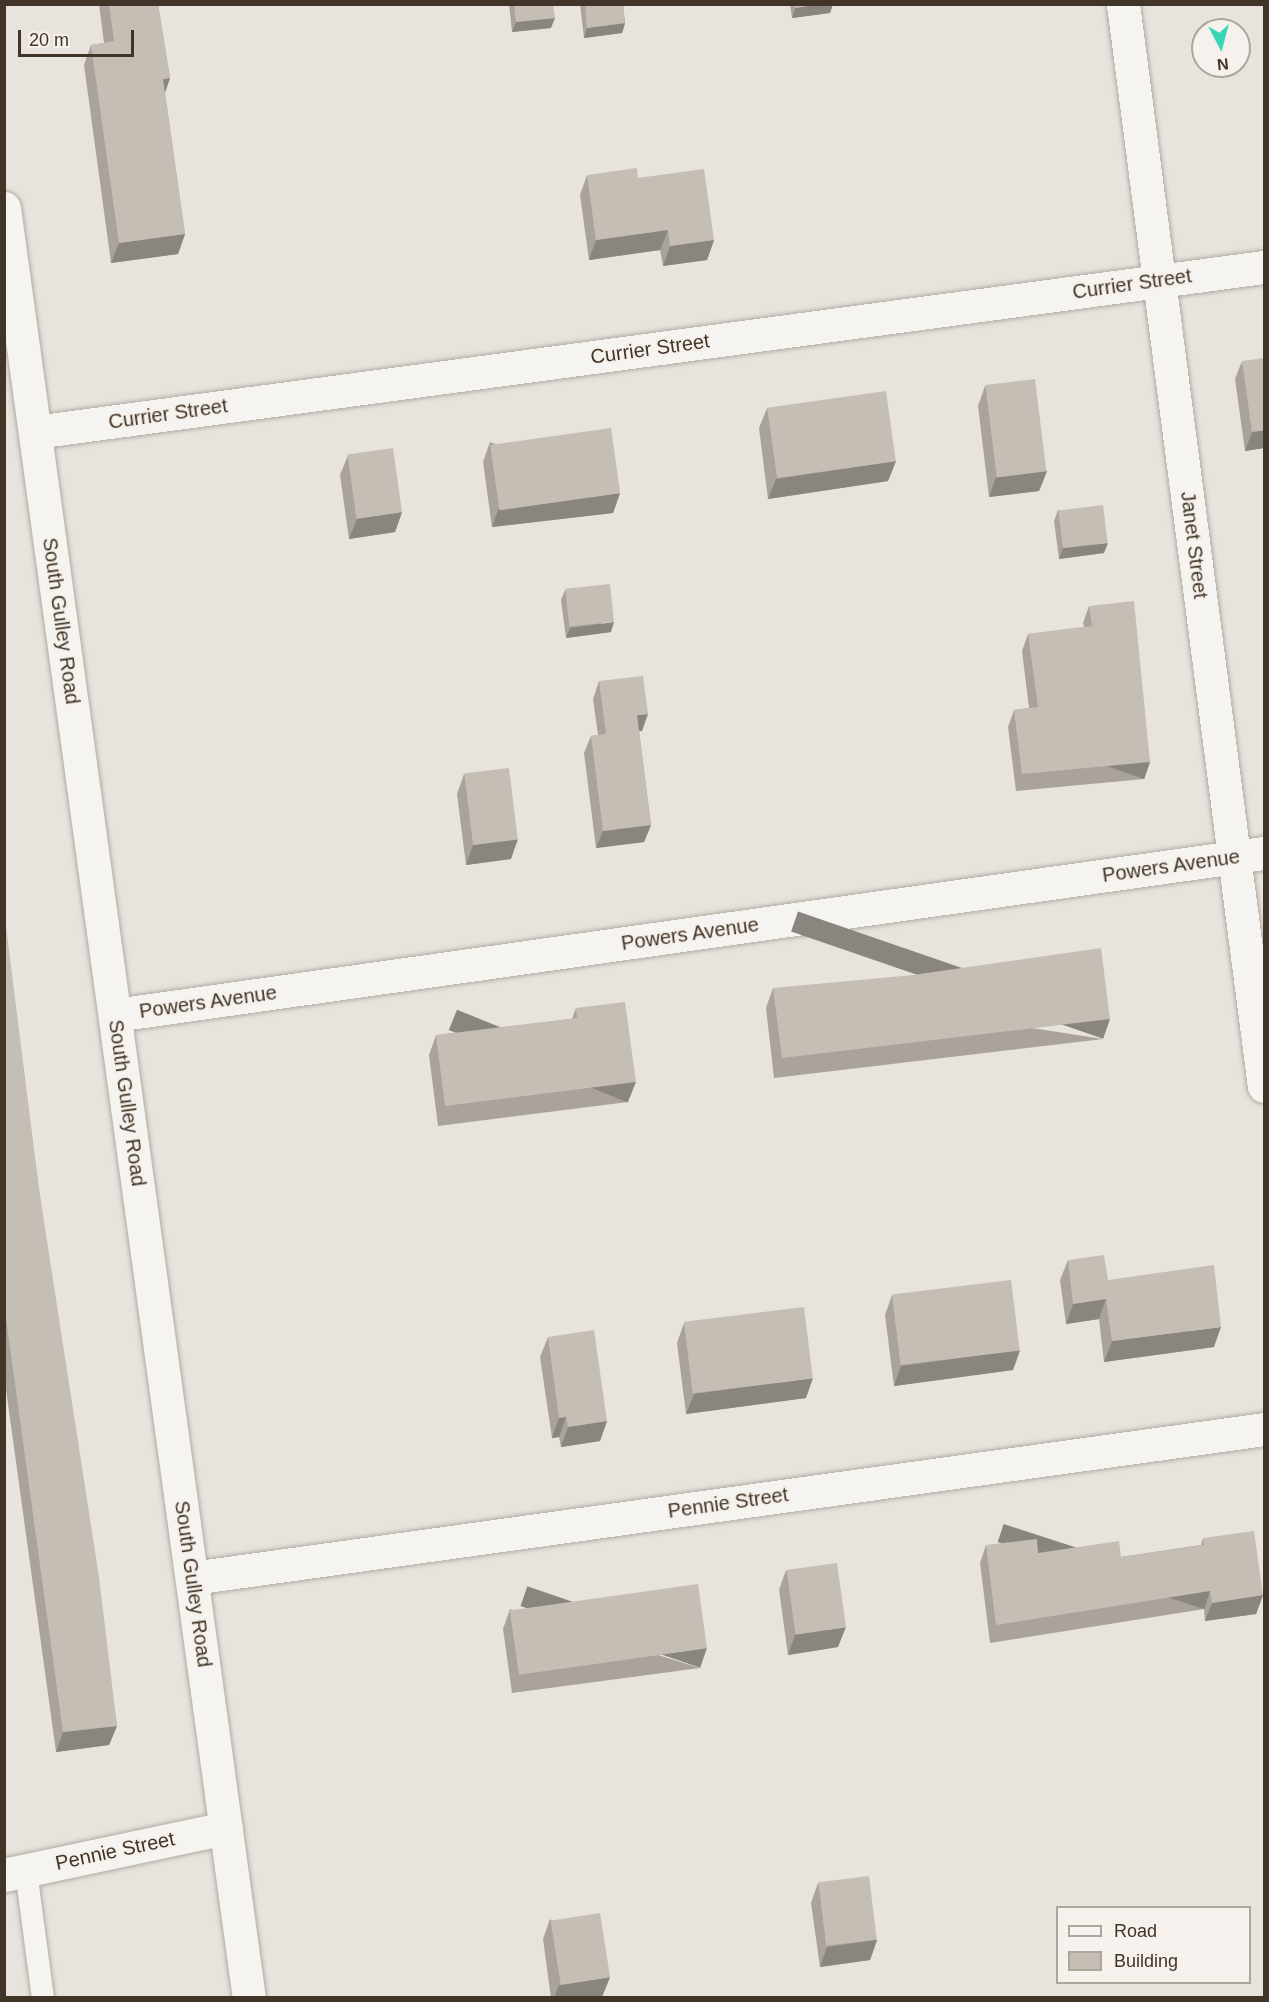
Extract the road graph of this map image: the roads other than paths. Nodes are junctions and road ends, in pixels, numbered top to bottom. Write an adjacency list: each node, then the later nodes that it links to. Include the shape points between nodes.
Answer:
1 (1123, 4): 4 (street, Janet Street)
2 (4, 208): 5 (street, South Gulley Road)
3 (1264, 267): 4 (street, Currier Street)
4 (1160, 281): 5 (street, Currier Street); 6 (street, Janet Street)
5 (35, 432): 7 (street, South Gulley Road)
6 (1250, 854): 7 (street, Powers Avenue); 8 (street, Janet Street)
7 (115, 1015): 10 (street, South Gulley Road)
8 (1264, 1086)
9 (1264, 1429): 10 (street, Pennie Street)
10 (192, 1578): 11 (street, South Gulley Road)
11 (226, 1828): 12 (street, Pennie Street); 14 (street, South Gulley Road)
12 (15, 1873): 13 (lane)
13 (42, 1998)
14 (249, 1998)

